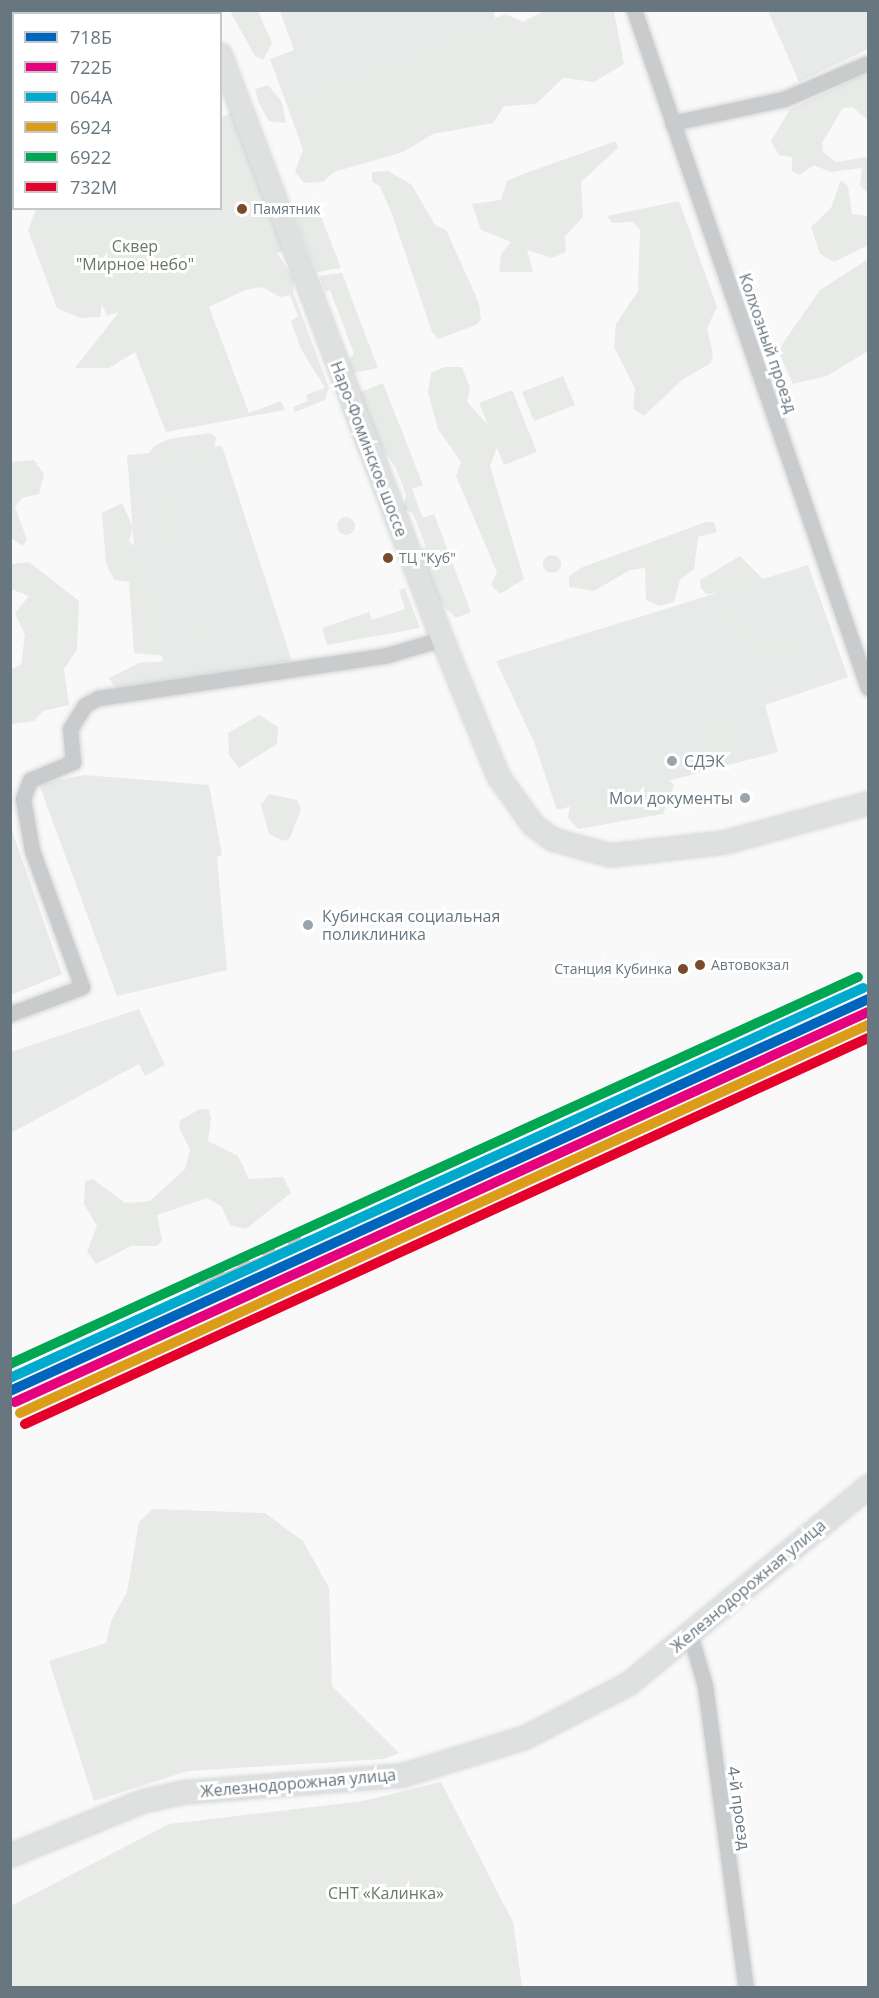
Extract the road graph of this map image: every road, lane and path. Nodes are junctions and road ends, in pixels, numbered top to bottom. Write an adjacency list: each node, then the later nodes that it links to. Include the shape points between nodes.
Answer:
1 (634, 10): 4 (street, Колхозный проезд)
2 (222, 59): 5 (street, Наро-Фоминское шоссе)
3 (868, 63): 4 (street, via 784,99)
4 (672, 123): 6 (street, Колхозный проезд)
5 (442, 639): 7 (street, Наро-Фоминское шоссе, via 498,776 532,825 552,838 610,855 724,842); 8 (street, via 341,663 98,698 79,710 70,729 73,762 30,780 23,799 32,850 82,987)
6 (868, 688)
7 (868, 803)
8 (10, 1014)
9 (868, 1486): 10 (street, Железнодорожная улица)
10 (690, 1634): 11 (street, Железнодорожная улица, via 600,1702 467,1759 362,1780 162,1796 97,1816); 12 (street, 4-й проезд, via 705,1686)
11 (10, 1855)
12 (746, 1988)

